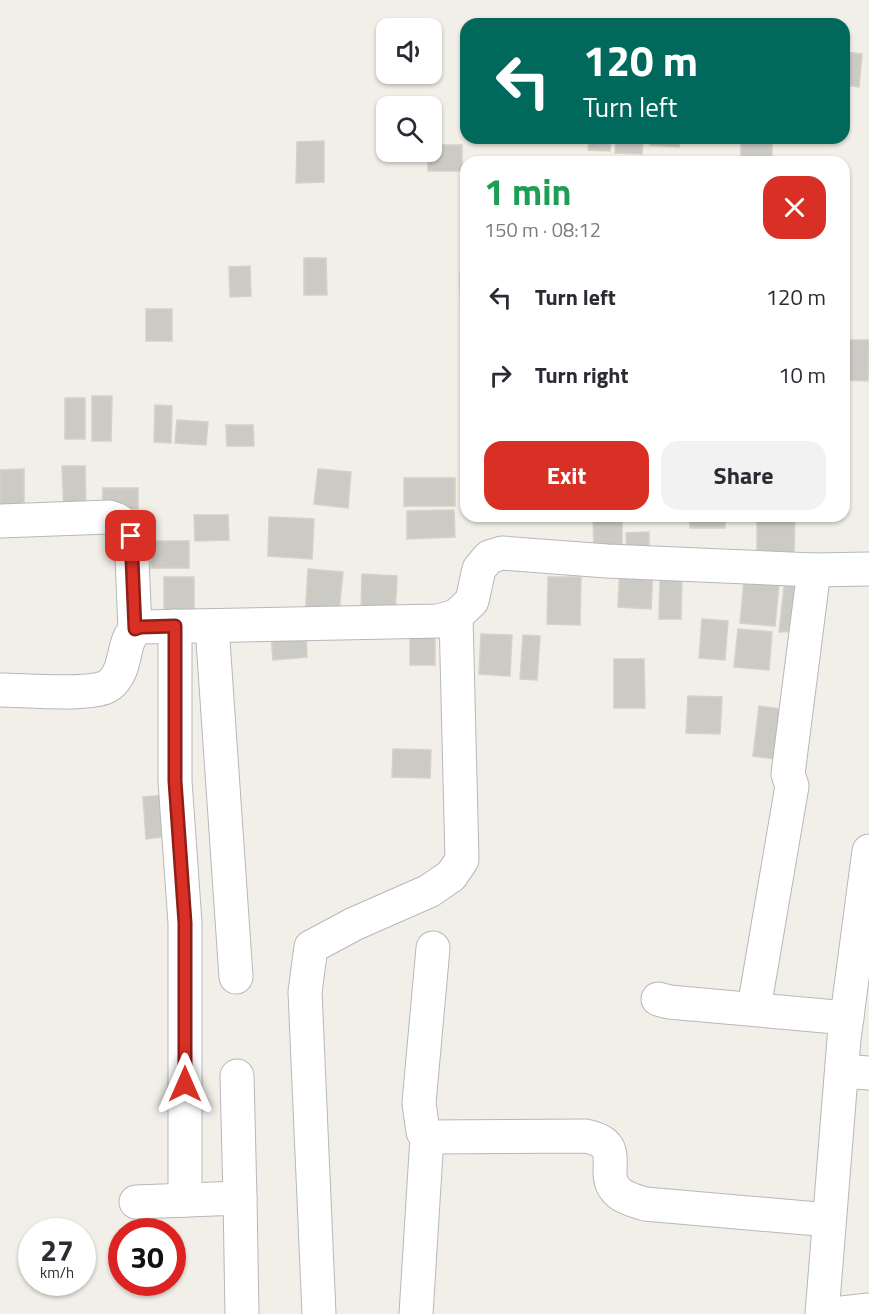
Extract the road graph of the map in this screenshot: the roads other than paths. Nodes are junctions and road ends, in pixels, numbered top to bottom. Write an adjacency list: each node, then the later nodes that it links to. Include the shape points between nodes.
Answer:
1 (0, 521): 7 (street, via 118,519 131,536)
2 (814, 570): 3 (street); 4 (street, via 502,553 489,557 479,569 472,601); 14 (street, via 788,774 792,786)
3 (869, 570)
4 (456, 616): 6 (street, via 417,622); 25 (street, via 462,860 452,876 429,891 311,947 305,992)
5 (175, 626): 6 (street); 7 (street); 20 (street, via 175,781 185,923)
6 (212, 627): 12 (street)
7 (135, 629): 8 (street, via 122,667 108,686 93,691)
8 (0, 690)
9 (869, 850): 11 (street)
10 (434, 948): 18 (street, via 420,1104)
11 (862, 952): 15 (street)
12 (236, 977)
13 (658, 999): 14 (street)
14 (754, 1008): 15 (street)
15 (847, 1018): 16 (street)
16 (855, 1072): 22 (street)
17 (237, 1076): 19 (street)
18 (427, 1137): 22 (street, via 598,1138 609,1151 612,1185 625,1197 645,1204); 26 (street)
19 (240, 1198): 20 (street); 24 (street)
20 (185, 1200): 21 (street)
21 (136, 1203)
22 (829, 1220): 27 (street)
23 (869, 1310): 28 (street)
24 (242, 1314)
25 (319, 1314)
26 (416, 1314)
27 (822, 1314)
28 (833, 1314)

